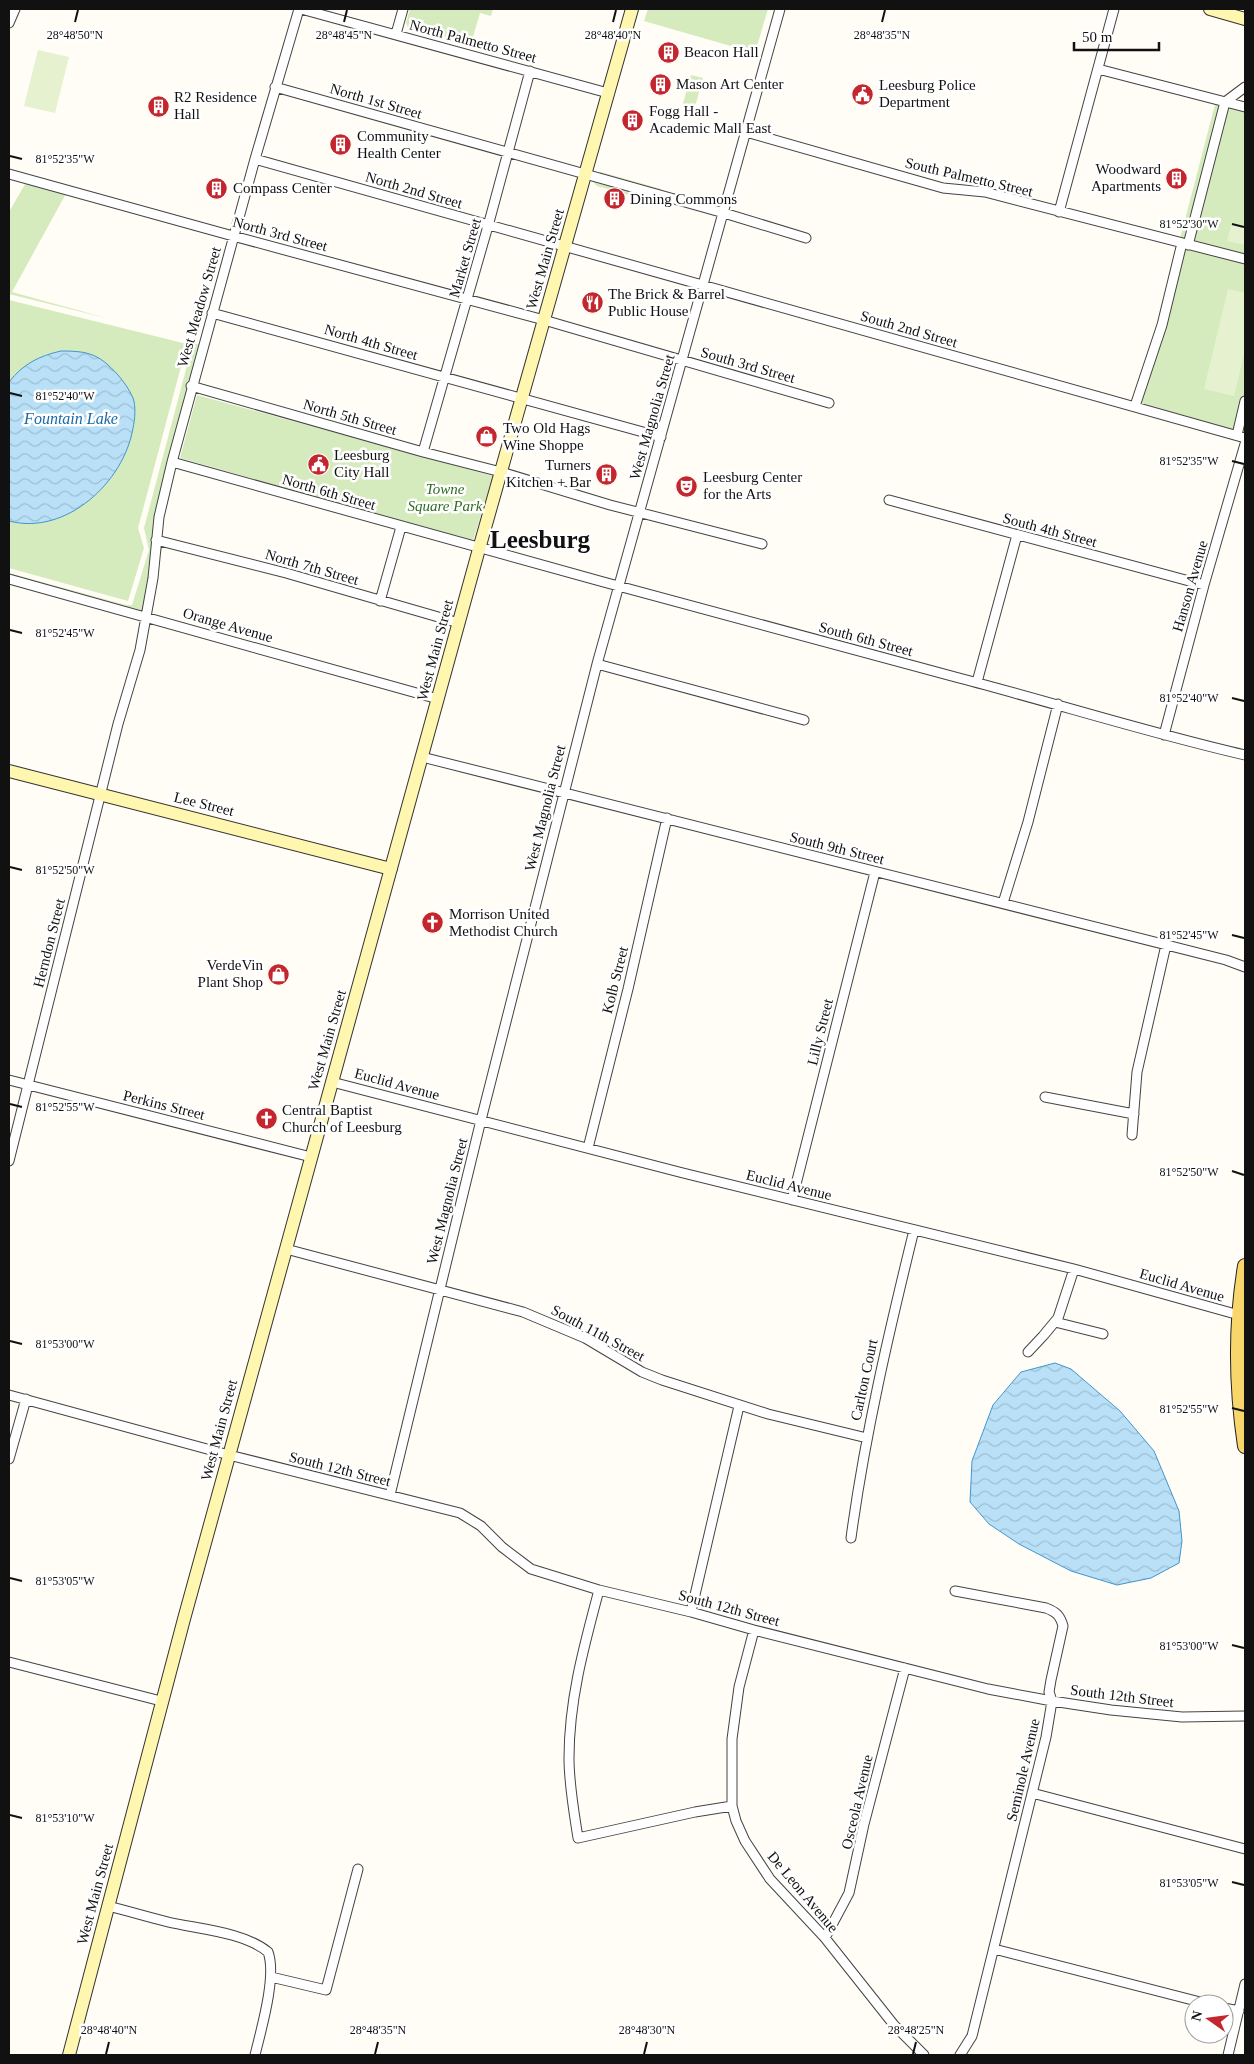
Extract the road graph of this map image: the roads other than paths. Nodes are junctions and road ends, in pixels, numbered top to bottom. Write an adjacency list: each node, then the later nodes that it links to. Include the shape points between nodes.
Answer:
1 (14, 9): 9 (street)
2 (300, 9): 10 (street, North Palmetto Street); 13 (street, West Meadow Street)
3 (403, 9): 10 (street)
4 (632, 9): 15 (main road, West Main Street)
5 (780, 9): 18 (street, West Magnolia Street)
6 (1114, 9): 11 (street)
7 (1210, 9): 8 (main road)
8 (1245, 19)
9 (9, 23)
10 (396, 34): 12 (street, North Palmetto Street)
11 (1098, 69): 16 (street); 23 (street)
12 (530, 71): 15 (street, North Palmetto Street); 19 (street, Market Street)
13 (275, 87): 19 (street, North 1st Street); 20 (street, West Meadow Street)
14 (1245, 87): 16 (street)
15 (608, 93): 22 (main road, West Main Street)
16 (1226, 102): 17 (street); 28 (street)
17 (1245, 107)
18 (746, 132): 23 (street, South Palmetto Street, via 943,188 985,192); 24 (street, West Magnolia Street)
19 (508, 153): 22 (street, North 1st Street); 25 (street, Market Street)
20 (255, 160): 25 (street, North 2nd Street); 26 (street, West Meadow Street)
21 (9, 174): 26 (street, North 3rd Street)
22 (585, 175): 24 (street, North 1st Street); 29 (main road, West Main Street)
23 (1059, 212): 28 (street, South Palmetto Street)
24 (724, 213): 27 (street, North 1st Street); 31 (street, West Magnolia Street)
25 (488, 226): 29 (street, North 2nd Street); 32 (street, Market Street)
26 (233, 236): 32 (street, North 3rd Street); 33 (street, West Meadow Street)
27 (806, 238)
28 (1185, 244): 30 (street, South Palmetto Street); 41 (street)
29 (565, 248): 31 (street, South 2nd Street); 34 (main road, West Main Street)
30 (1245, 259)
31 (703, 286): 35 (street, West Magnolia Street); 41 (street, South 2nd Street)
32 (467, 298): 34 (street, North 3rd Street); 36 (street, Market Street)
33 (212, 313): 36 (street, North 4th Street); 37 (street, West Meadow Street)
34 (544, 320): 35 (street, South 3rd Street); 38 (main road, West Main Street)
35 (682, 360): 40 (street, South 3rd Street); 43 (street, West Magnolia Street)
36 (445, 377): 38 (street, North 4th Street); 45 (street, Market Street)
37 (191, 386): 45 (street, North 5th Street); 46 (street, West Meadow Street)
38 (522, 398): 43 (street); 47 (main road, West Main Street)
39 (1245, 402): 42 (street)
40 (829, 403)
41 (1135, 406): 42 (street, South 2nd Street)
42 (1241, 436)
43 (661, 437): 49 (street, West Magnolia Street)
44 (1245, 444): 56 (street, Hanson Avenue)
45 (422, 452): 47 (street, North 5th Street)
46 (172, 462): 50 (street, North 6th Street); 52 (street, West Meadow Street)
47 (501, 472): 49 (street, North 5th Street); 54 (main road, West Main Street)
48 (889, 500): 51 (street, South 4th Street)
49 (639, 513): 53 (street, North 5th Street); 57 (street, West Magnolia Street)
50 (401, 527): 54 (street, North 6th Street); 58 (street)
51 (1017, 535): 56 (street, South 4th Street); 62 (street)
52 (156, 540): 58 (street, North 7th Street); 59 (street, West Meadow Street)
53 (762, 544)
54 (479, 549): 57 (street, South 6th Street); 60 (main road, West Main Street)
55 (9, 578): 59 (street, Orange Avenue)
56 (1204, 586): 66 (street, Hanson Avenue)
57 (618, 587): 61 (street, West Magnolia Street); 62 (street, South 6th Street)
58 (380, 600): 60 (street, North 7th Street)
59 (147, 616): 63 (street, Orange Avenue); 71 (street, Herndon Street)
60 (459, 622): 63 (main road, West Main Street)
61 (597, 664): 65 (street); 70 (street, West Magnolia Street)
62 (977, 682): 64 (street, South 6th Street)
63 (438, 699): 68 (main road, West Main Street)
64 (1058, 704): 66 (street, South 6th Street); 75 (street)
65 (804, 720)
66 (1164, 735): 67 (street, South 6th Street)
67 (1245, 755)
68 (422, 757): 70 (street, South 9th Street); 73 (main road, West Main Street)
69 (9, 771): 71 (main road, Lee Street)
70 (563, 793): 72 (street, South 9th Street); 83 (street, West Magnolia Street)
71 (101, 794): 73 (main road, Lee Street); 80 (street, Herndon Street)
72 (667, 818): 74 (street, South 9th Street); 85 (street, Kolb Street)
73 (391, 869): 79 (main road, West Main Street)
74 (876, 872): 75 (street, South 9th Street); 88 (street, Lilly Street)
75 (1004, 904): 76 (street, South 9th Street)
76 (1166, 945): 77 (street, South 9th Street); 82 (street, via 1137,1072)
77 (1245, 967)
78 (9, 1080): 80 (street, Perkins Street)
79 (332, 1082): 83 (street, Euclid Avenue); 86 (main road, West Main Street)
80 (28, 1085): 86 (street, Perkins Street); 87 (street, Herndon Street)
81 (1046, 1097): 82 (street)
82 (1134, 1114): 84 (street)
83 (481, 1120): 85 (street, Euclid Avenue); 93 (street, West Magnolia Street)
84 (1132, 1134)
85 (588, 1148): 88 (street, Euclid Avenue)
86 (312, 1157): 90 (main road, West Main Street)
87 (9, 1160)
88 (792, 1200): 89 (street, Euclid Avenue)
89 (914, 1230): 92 (street, Euclid Avenue); 101 (street, Carlton Court)
90 (286, 1249): 93 (street, South 11th Street); 103 (main road, West Main Street)
91 (1245, 1266): 94 (main road)
92 (1074, 1269): 94 (street, Euclid Avenue); 95 (street)
93 (440, 1290): 100 (street, South 11th Street, via 523,1312 585,1338 642,1372); 105 (street, West Magnolia Street)
94 (1239, 1315): 102 (main road, via 1237,1380)
95 (1055, 1322): 96 (street); 97 (street)
96 (1103, 1334)
97 (1028, 1352)
98 (9, 1395): 99 (street, South 12th Street)
99 (26, 1399): 103 (street, South 12th Street); 104 (street)
100 (739, 1406): 101 (street, South 11th Street); 109 (street)
101 (867, 1438): 106 (street, Carlton Court)
102 (1245, 1446)
103 (229, 1455): 105 (street, South 12th Street); 113 (main road, West Main Street)
104 (9, 1459)
105 (390, 1496): 107 (street, South 12th Street, via 466,1516 531,1569)
106 (851, 1538)
107 (599, 1590): 109 (street, South 12th Street); 117 (street, via 576,1684 570,1735 570,1785 578,1838)
108 (955, 1591): 114 (street, Seminole Avenue, via 1056,1612 1063,1626 1049,1692)
109 (691, 1612): 110 (street, South 12th Street)
110 (754, 1630): 112 (street, South 12th Street); 117 (street, De Leon Avenue, via 735,1709)
111 (9, 1662): 113 (street)
112 (905, 1668): 114 (street, South 12th Street); 121 (street, Osceola Avenue, via 851,1884)
113 (161, 1701): 120 (main road, West Main Street)
114 (1052, 1701): 115 (street, South 12th Street, via 1182,1717); 116 (street, Seminole Avenue)
115 (1245, 1716)
116 (1032, 1794): 118 (street); 122 (street, Seminole Avenue)
117 (732, 1806): 121 (street, De Leon Avenue, via 745,1841 760,1866)
118 (1245, 1849)
119 (358, 1869): 123 (street, via 326,1990)
120 (108, 1906): 123 (street, via 214,1931 257,1946 268,1952); 128 (main road, West Main Street)
121 (825, 1938): 130 (street, De Leon Avenue, via 894,2025)
122 (994, 1949): 125 (street); 131 (street, Seminole Avenue, via 973,2035)
123 (271, 1977): 129 (street)
124 (1245, 1984): 127 (street)
125 (1184, 1998)
126 (1234, 2010): 127 (street)
127 (1239, 2011): 132 (street)
128 (69, 2055)
129 (255, 2055)
130 (924, 2055)
131 (960, 2055)
132 (1228, 2055)

